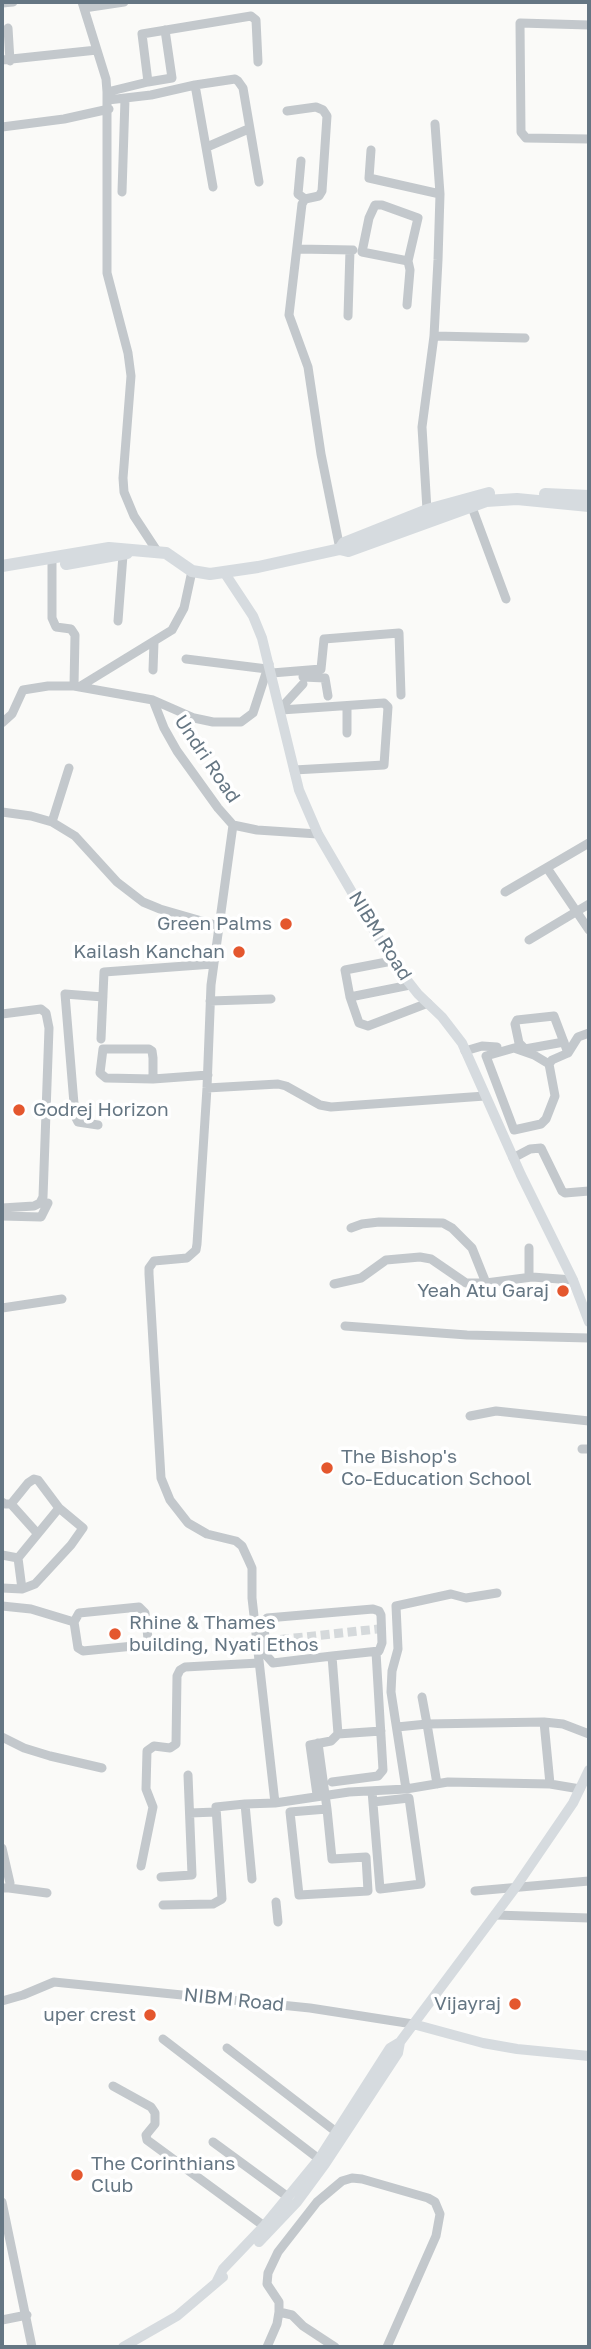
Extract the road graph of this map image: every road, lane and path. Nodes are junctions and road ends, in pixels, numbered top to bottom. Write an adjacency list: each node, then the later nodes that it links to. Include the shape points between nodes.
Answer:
1 (13, 2): 3 (street)
2 (124, 2): 4 (street)
3 (2, 3)
4 (83, 5): 8 (street)
5 (589, 25): 19 (street, via 520,23 521,132 526,138)
6 (8, 28): 9 (street)
7 (164, 30): 10 (street, via 251,16 256,20); 11 (street, via 142,34); 11 (street, via 172,78)
8 (97, 50): 9 (street); 14 (street)
9 (6, 60)
10 (258, 62)
11 (148, 82): 14 (street)
12 (195, 85): 13 (street); 20 (street); 23 (street, via 235,79 241,84)
13 (125, 99): 14 (street); 25 (street)
14 (108, 101): 17 (street, via 64,119); 42 (street, via 107,274 131,376 124,492)
15 (287, 111): 27 (street, via 320,108 327,116 322,191)
16 (435, 124): 26 (street)
17 (2, 127)
18 (246, 130): 20 (street)
19 (589, 139)
20 (207, 147): 24 (street)
21 (371, 150): 26 (street, via 369,178)
22 (301, 161): 27 (street, via 298,194)
23 (258, 182)
24 (213, 187)
25 (122, 192)
26 (440, 194): 34 (street)
27 (305, 200): 28 (street)
28 (299, 249): 29 (street); 40 (street, via 289,315 308,367)
29 (350, 250): 30 (street); 33 (street)
30 (362, 251): 31 (street); 31 (street, via 371,212 375,205 382,205 418,218)
31 (408, 261): 32 (street)
32 (407, 305)
33 (348, 316)
34 (434, 337): 35 (street); 39 (street, via 422,427)
35 (525, 338)
36 (589, 496): 37 (highway, via 489,493)
37 (470, 502): 38 (highway, via 517,499); 39 (highway); 40 (highway, via 348,551); 49 (street)
38 (589, 506)
39 (427, 510): 40 (highway, via 344,543)
40 (340, 549): 47 (highway)
41 (138, 550): 42 (highway); 43 (highway); 44 (highway, via 109,548)
42 (157, 551): 46 (highway)
43 (123, 555): 44 (highway); 50 (street)
44 (53, 562): 45 (highway); 48 (highway); 56 (street, via 53,622 75,635)
45 (2, 566)
46 (192, 571): 47 (highway); 51 (street, via 181,618)
47 (224, 572): 54 (main road, NIBM Road, via 257,625)
48 (2, 575)
49 (506, 599)
50 (118, 621)
51 (154, 642): 53 (street); 56 (street)
52 (186, 659): 54 (street)
53 (153, 670)
54 (270, 671): 55 (street); 59 (street, via 253,713 242,722 194,718); 61 (main road, NIBM Road)
55 (303, 677): 57 (street, via 321,669 324,639 399,633); 58 (street, via 325,678); 61 (street)
56 (76, 687): 59 (street); 62 (street, via 23,690 12,714)
57 (401, 695)
58 (328, 696)
59 (153, 700): 68 (street, Undri Road, via 177,751)
60 (347, 706): 61 (street); 63 (street); 65 (street, via 387,704 383,765)
61 (281, 709): 65 (main road, NIBM Road)
62 (2, 723)
63 (347, 733)
64 (69, 768): 67 (street)
65 (294, 770): 69 (main road, NIBM Road)
66 (2, 812): 67 (street)
67 (52, 822): 75 (street, via 75,836 117,882 143,902)
68 (233, 825): 69 (street, Undri Road); 75 (street)
69 (318, 834): 78 (main road, NIBM Road)
70 (589, 843): 71 (street)
71 (547, 868): 72 (street); 74 (street)
72 (505, 892)
73 (589, 904): 74 (street)
74 (576, 911): 76 (street); 77 (street)
75 (219, 926): 79 (street)
76 (589, 930)
77 (529, 940)
78 (392, 961): 80 (main road, NIBM Road); 82 (street, via 346,969)
79 (213, 964): 81 (street, via 104,972); 84 (street)
80 (410, 985): 82 (street); 85 (main road, NIBM Road)
81 (103, 997): 88 (street); 98 (street, via 65,993 75,1116 78,1122)
82 (350, 997): 85 (street, via 359,1023 365,1026)
83 (271, 999): 84 (street)
84 (210, 1001): 94 (street)
85 (428, 1003): 91 (main road, NIBM Road)
86 (2, 1014): 102 (street, via 41,1009 49,1028 43,1197 34,1206)
87 (589, 1032): 92 (street, via 578,1037)
88 (101, 1039)
89 (564, 1042): 89 (street, via 554,1016 517,1020 519,1043 525,1049); 92 (street)
90 (497, 1047): 91 (street)
91 (465, 1051): 97 (main road, NIBM Road)
92 (568, 1052): 93 (street)
93 (549, 1064): 93 (street, via 555,1096 546,1119 514,1130 486,1056 514,1048)
94 (208, 1075): 95 (street); 96 (street)
95 (153, 1079): 95 (street, via 102,1077 103,1049 149,1049)
96 (208, 1088): 97 (street, via 278,1084 331,1107); 133 (street, via 196,1250 187,1258 154,1261 149,1268 161,1478 170,1500 188,1523 207,1534 236,1541 245,1551 252,1568)
97 (485, 1096): 99 (main road, NIBM Road)
98 (98, 1125)
99 (513, 1158): 100 (street, via 541,1148 562,1191); 107 (main road, NIBM Road)
100 (589, 1191)
101 (48, 1203): 103 (street, via 41,1217)
102 (2, 1208)
103 (2, 1216)
104 (351, 1228): 108 (street, via 410,1221 448,1225 472,1248)
105 (529, 1248): 106 (street)
106 (529, 1277): 107 (street); 108 (street)
107 (573, 1280): 112 (main road, NIBM Road)
108 (486, 1283): 109 (street, via 466,1283 431,1259 420,1257 386,1260 361,1278)
109 (334, 1284)
110 (589, 1293): 112 (main road)
111 (62, 1299): 113 (street)
112 (582, 1303): 114 (main road, NIBM Road)
113 (2, 1308)
114 (589, 1322)
115 (345, 1326): 116 (street)
116 (589, 1338)
117 (470, 1416): 118 (street, via 496,1411)
118 (589, 1421)
119 (7, 1503): 120 (street, via 34,1479); 121 (street)
120 (59, 1508): 121 (street); 125 (street, via 83,1528 38,1581)
121 (37, 1534): 123 (street)
122 (2, 1555): 123 (street)
123 (18, 1558): 125 (street)
124 (2, 1588): 125 (street)
125 (22, 1589)
126 (497, 1593): 130 (street, via 466,1598 451,1594 399,1604 395,1609)
127 (2, 1606): 128 (street)
128 (74, 1622): 128 (street, via 79,1613 139,1607 145,1613 148,1643 83,1651 78,1648)
129 (382, 1643): 130 (street); 131 (street); 132 (street, via 381,1615 373,1609 267,1618 264,1623 267,1659 272,1662)
130 (398, 1643): 137 (street, via 390,1681)
131 (376, 1652): 132 (street); 138 (street)
132 (332, 1656): 139 (street)
133 (259, 1663): 154 (street); 161 (street, via 180,1670 177,1744 147,1751 145,1782 153,1807)
134 (422, 1697): 136 (street)
135 (544, 1722): 136 (street); 140 (street); 147 (street)
136 (427, 1724): 137 (street); 146 (street)
137 (397, 1727): 148 (street)
138 (381, 1731): 139 (street); 145 (street, via 381,1773)
139 (338, 1734): 151 (street, via 331,1741 318,1743)
140 (589, 1734)
141 (2, 1737): 142 (street, via 24,1748)
142 (102, 1768)
143 (589, 1770): 149 (main road)
144 (188, 1775): 157 (street)
145 (332, 1782)
146 (437, 1784): 147 (street); 148 (street)
147 (550, 1784): 149 (street)
148 (406, 1789): 150 (street)
149 (580, 1789): 166 (main road)
150 (372, 1791): 151 (street); 153 (street)
151 (322, 1795): 152 (street); 156 (street)
152 (292, 1800): 154 (street); 159 (street)
153 (373, 1802): 153 (street, via 380,1889 421,1884 409,1798)
154 (275, 1803): 155 (street)
155 (246, 1804): 158 (street, via 217,1806); 163 (street)
156 (327, 1809): 159 (street); 159 (street, via 332,1858 366,1857 368,1891 299,1895)
157 (190, 1812): 158 (street); 162 (street, via 192,1875)
158 (216, 1812): 170 (street, via 222,1899 213,1904)
159 (293, 1812)
160 (2, 1848): 165 (street, via 10,1883)
161 (141, 1866)
162 (160, 1877)
163 (252, 1879)
164 (589, 1881): 166 (street)
165 (5, 1888): 168 (street)
166 (515, 1888): 167 (street); 171 (main road)
167 (475, 1891)
168 (47, 1893)
169 (276, 1902): 173 (street)
170 (163, 1905)
171 (495, 1915): 172 (street); 175 (main road)
172 (589, 1918)
173 (278, 1922)
174 (2, 2001): 175 (street, NIBM Road, via 54,1982 310,2007)
175 (412, 2024): 177 (main road); 179 (main road, NIBM Road, via 483,2043)
176 (163, 2039): 183 (street)
177 (400, 2042): 181 (main road, via 390,2048); 184 (main road, via 398,2053)
178 (227, 2048): 181 (street)
179 (589, 2056)
180 (113, 2086): 188 (street, via 155,2113 147,2140)
181 (335, 2132): 183 (main road)
182 (213, 2142): 186 (street)
183 (318, 2159): 184 (main road)
184 (311, 2176): 185 (street); 186 (main road); 189 (main road, via 297,2202)
185 (330, 2189): 190 (street, via 299,2221 268,2273 267,2284 279,2302); 197 (street, via 342,2181 362,2179 428,2198 440,2214 436,2236)
186 (288, 2197): 188 (main road)
187 (2, 2202): 191 (street)
188 (264, 2227): 189 (main road)
189 (216, 2281): 193 (main road, via 177,2316)
190 (279, 2312): 195 (street); 196 (street, via 292,2315)
191 (27, 2315): 192 (street); 194 (street)
192 (2, 2320)
193 (127, 2346)
194 (32, 2347)
195 (267, 2347)
196 (335, 2347)
197 (387, 2347)

